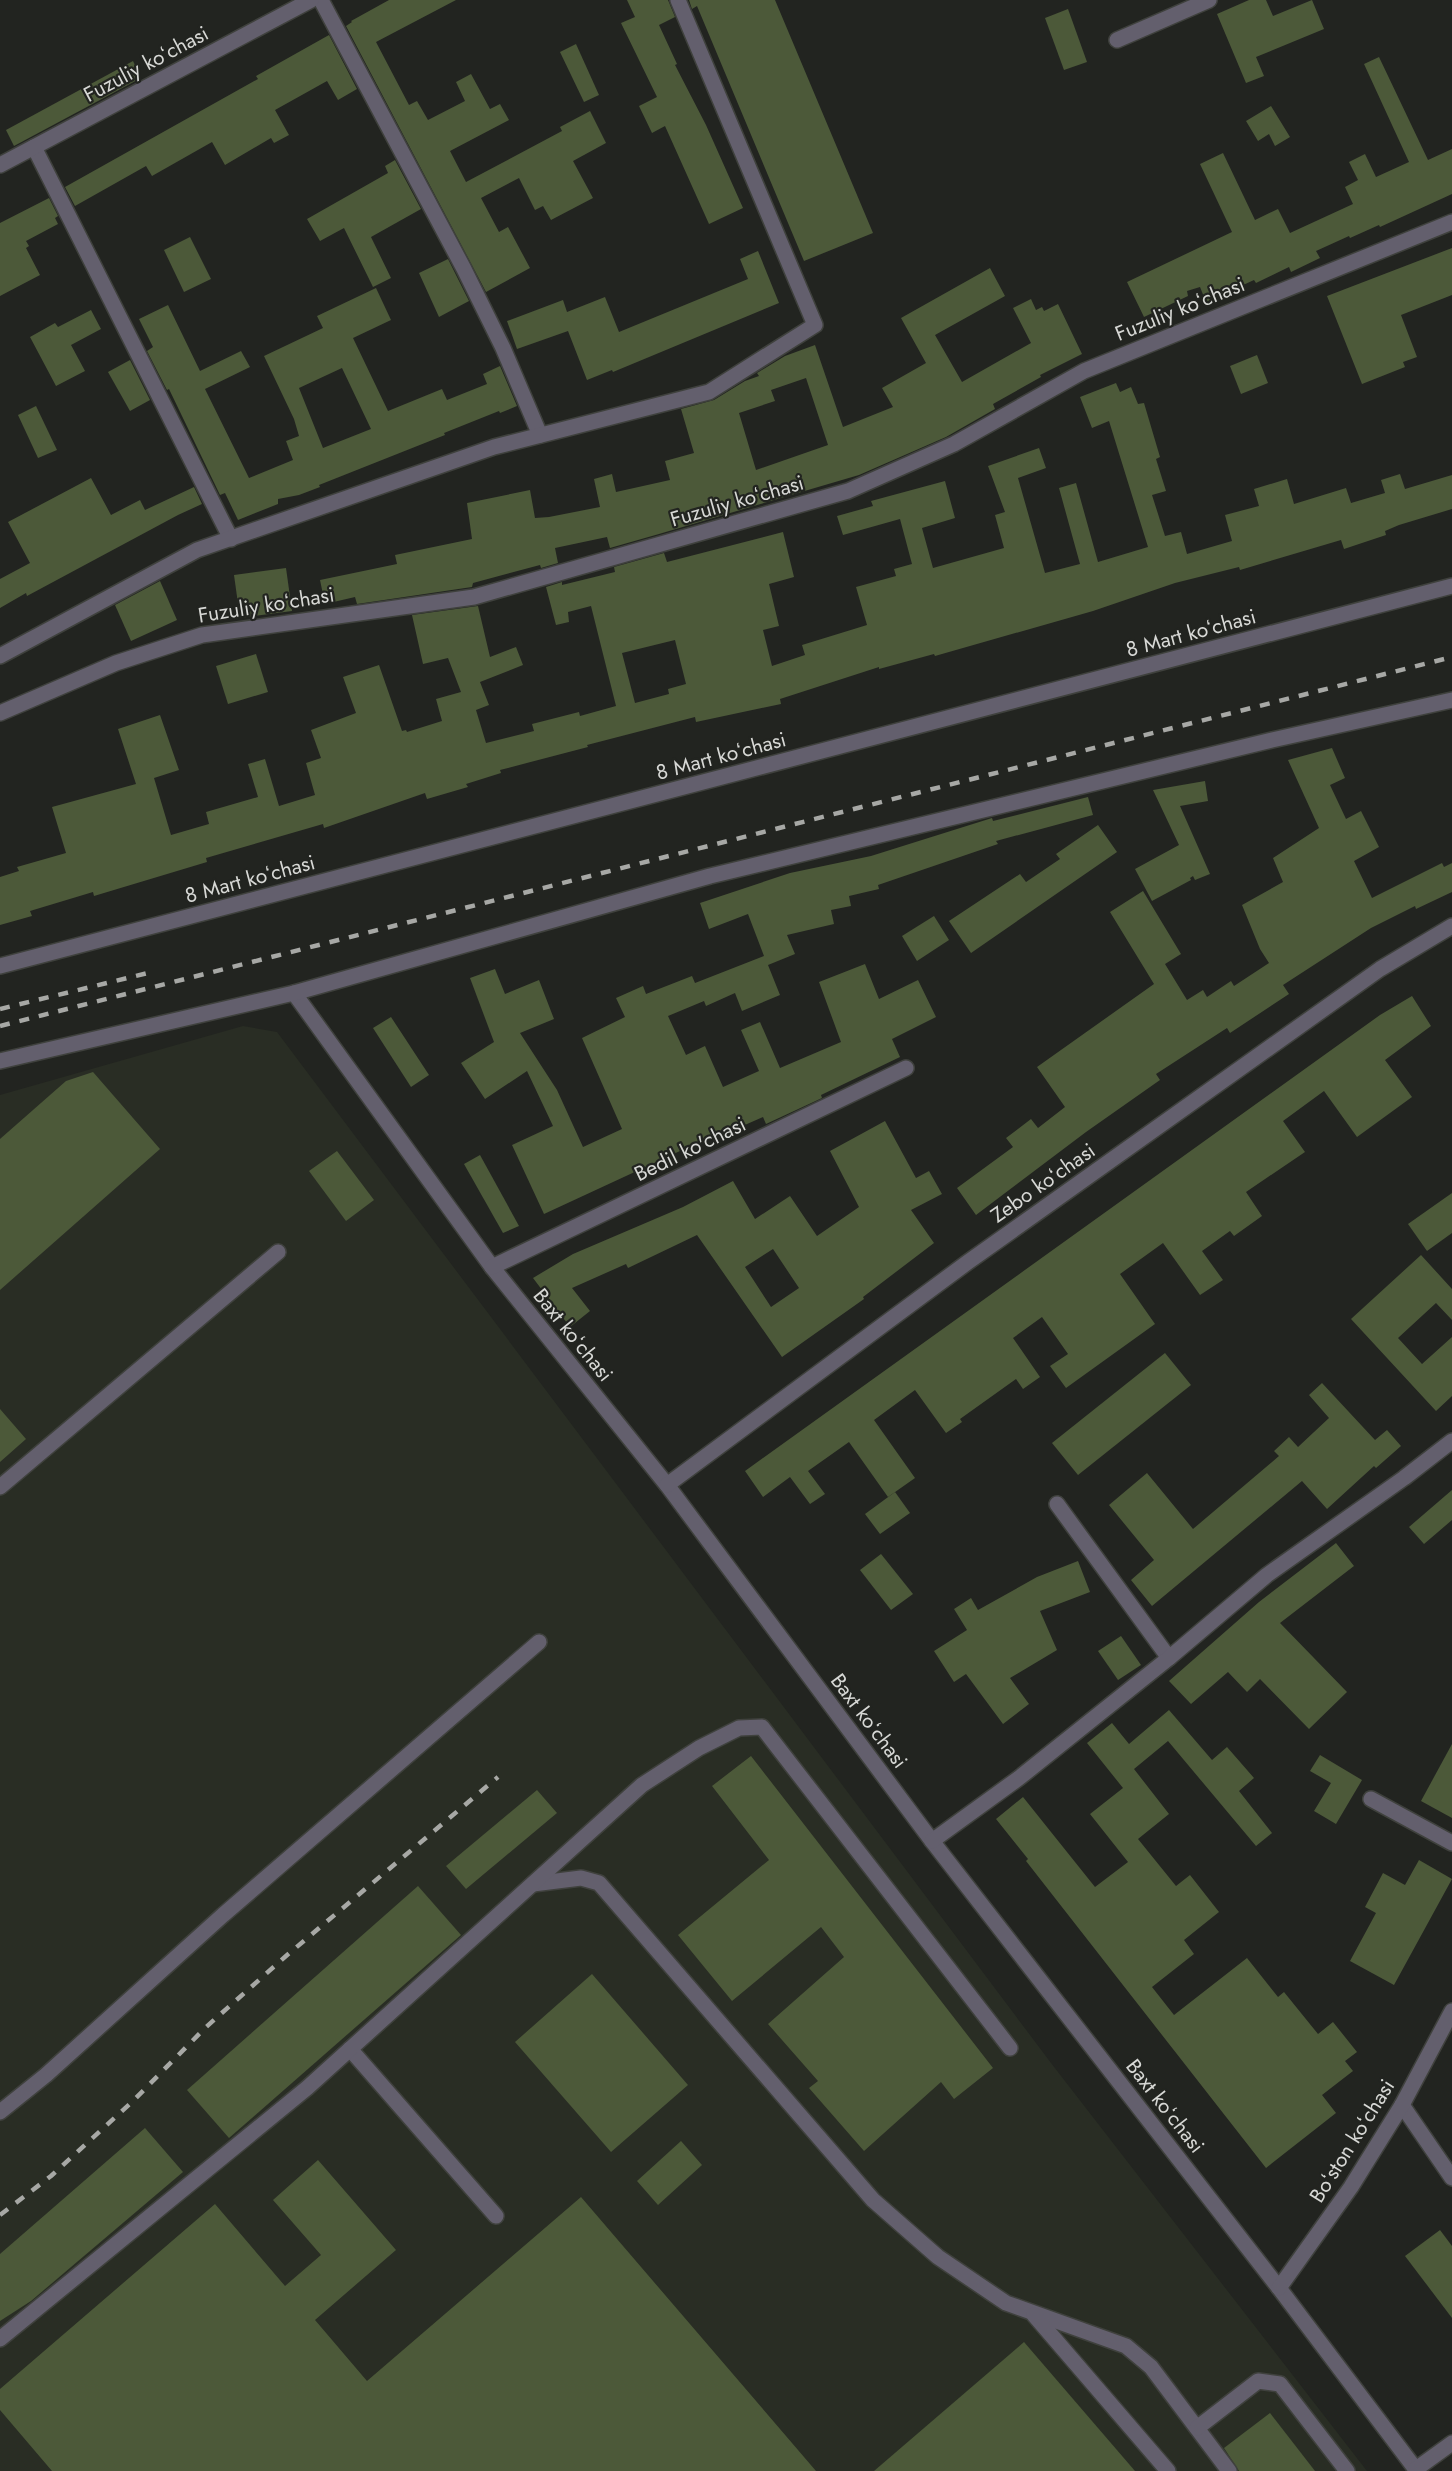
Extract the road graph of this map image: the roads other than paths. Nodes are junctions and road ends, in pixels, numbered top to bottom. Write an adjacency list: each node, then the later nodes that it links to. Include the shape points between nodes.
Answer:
1 (311, 0): 6 (street, Fuzuliy koʻchasi)
2 (321, 0): 9 (street, via 464,269)
3 (678, 0): 9 (street, via 815,325 709,392)
4 (1209, 0): 5 (street)
5 (1117, 40)
6 (34, 147): 7 (street, Fuzuliy koʻchasi); 10 (street)
7 (0, 165)
8 (1452, 222): 14 (street, Fuzuliy koʻchasi, via 1084,371 954,444 848,491 474,597 202,635 116,663)
9 (540, 435): 10 (street, via 494,447)
10 (231, 539): 12 (street, via 197,550)
11 (1452, 586): 16 (street, 8 Mart koʻchasi)
12 (0, 656)
13 (1452, 700): 17 (street, via 710,876)
14 (0, 713)
15 (1452, 926): 23 (street, Zebo koʻchasi, via 1380,969 968,1262)
16 (0, 966)
17 (294, 993): 18 (street); 21 (street, Baxt koʻchasi)
18 (0, 1062)
19 (906, 1068): 21 (street, Bedil ko'chasi)
20 (278, 1252): 24 (street)
21 (492, 1267): 23 (street, Baxt koʻchasi)
22 (1452, 1441): 27 (street, via 1267,1575)
23 (667, 1485): 29 (street, Baxt koʻchasi)
24 (0, 1487)
25 (1057, 1504): 27 (street)
26 (539, 1642): 36 (street)
27 (1170, 1658): 29 (street, via 1019,1778)
28 (1371, 1799): 30 (street)
29 (932, 1841): 39 (street, Baxt koʻchasi)
30 (1452, 1843)
31 (533, 1884): 33 (street, via 642,1785 699,1748 739,1728 762,1727); 34 (street); 40 (street, via 580,1878 599,1883 873,2200 938,2257 1006,2303)
32 (1452, 2012): 35 (street, Boʻston koʻchasi)
33 (1010, 2048)
34 (350, 2049): 38 (street); 41 (street)
35 (1402, 2105): 37 (street); 39 (street, Boʻston koʻchasi, via 1351,2187)
36 (0, 2112)
37 (1452, 2178)
38 (496, 2216)
39 (1279, 2288): 44 (street, Baxt koʻchasi)
40 (1032, 2312): 42 (street, via 1126,2346 1151,2367); 45 (street)
41 (0, 2340)
42 (1197, 2428): 46 (street); 47 (street, via 1258,2381 1280,2384)
43 (1452, 2443): 44 (street)
44 (1416, 2470)
45 (1168, 2471)
46 (1229, 2471)
47 (1347, 2471)

